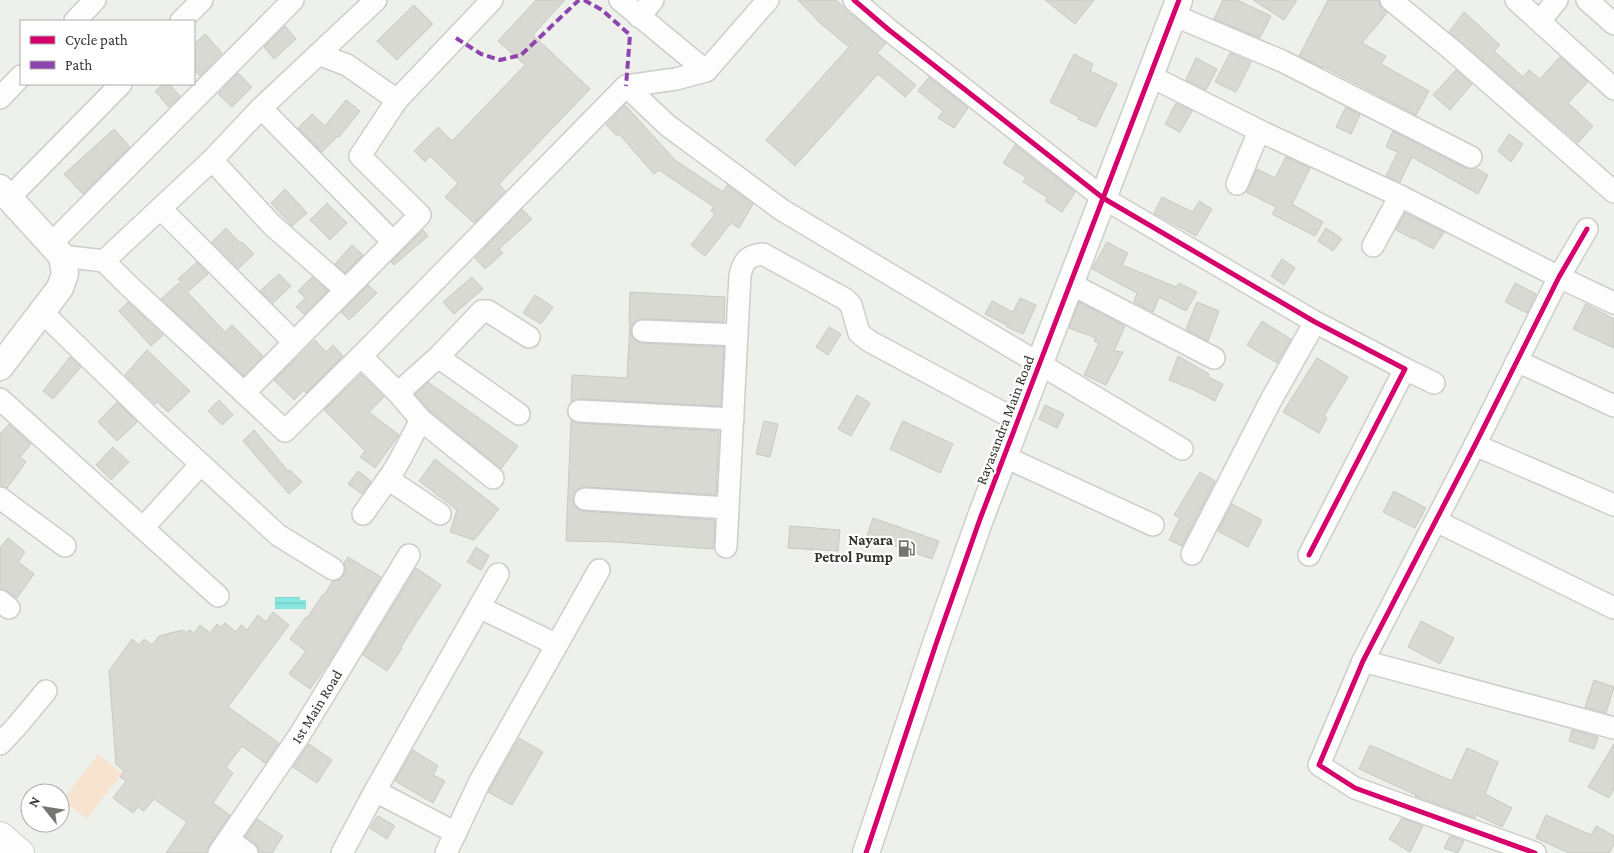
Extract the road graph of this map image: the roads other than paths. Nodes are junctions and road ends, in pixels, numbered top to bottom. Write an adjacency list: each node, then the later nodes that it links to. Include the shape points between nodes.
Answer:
1 (95, 0): 16 (street)
2 (202, 0): 17 (street)
3 (293, 0): 42 (street)
4 (376, 0): 20 (street)
5 (492, 0): 28 (street)
6 (620, 0): 15 (street)
7 (653, 0): 15 (street)
8 (768, 0): 21 (street)
9 (854, 0): 37 (street)
10 (1391, 0): 34 (street)
11 (1516, 0): 18 (street)
12 (1557, 0): 18 (street)
13 (1587, 0): 19 (street)
14 (1176, 8): 22 (street, Rayasandra Main Road); 31 (street)
15 (639, 17): 21 (street)
16 (75, 20)
17 (182, 20)
18 (1540, 21): 26 (street)
19 (1614, 24)
20 (318, 54): 28 (street, via 347,65); 29 (street)
21 (706, 71): 25 (street, via 676,80)
22 (1150, 76): 30 (street); 37 (street, Rayasandra Main Road)
23 (20, 77): 27 (street)
24 (119, 85): 35 (street)
25 (626, 86): 54 (street); 58 (street, via 667,125 782,210)
26 (1614, 89)
27 (0, 98)
28 (397, 100): 40 (street, via 360,156 420,214)
29 (261, 108): 32 (street); 40 (street)
30 (1259, 131): 33 (street); 36 (street)
31 (1471, 156)
32 (212, 160): 38 (street); 46 (street, via 272,225)
33 (1237, 184)
34 (1614, 192)
35 (5, 193): 42 (street)
36 (1400, 196): 41 (street); 44 (street)
37 (1103, 198): 45 (street, Rayasandra Main Road); 49 (street)
38 (161, 209): 43 (street); 53 (street)
39 (1587, 229): 44 (street)
40 (393, 242): 46 (street)
41 (1373, 246)
42 (57, 250): 43 (street); 48 (street, via 65,274 60,288)
43 (104, 261): 62 (street)
44 (1559, 277): 47 (street); 57 (street)
45 (1070, 284): 56 (street); 58 (street, Rayasandra Main Road)
46 (346, 290): 53 (street)
47 (1614, 303)
48 (42, 312): 59 (street); 74 (street)
49 (1315, 322): 60 (street); 88 (street)
50 (644, 331): 51 (street)
51 (737, 335): 69 (street); 70 (street, via 740,275 744,263 752,255 763,254 846,299 860,333 869,342)
52 (529, 337): 55 (street, via 488,311 482,311)
53 (294, 342): 62 (street)
54 (361, 356): 62 (street, via 284,431); 63 (street)
55 (438, 357): 63 (street); 67 (street)
56 (1214, 358)
57 (1517, 361): 65 (street); 71 (street)
58 (1040, 365): 70 (street, Rayasandra Main Road); 72 (street)
59 (0, 366)
60 (1405, 369): 61 (street); 90 (street)
61 (1434, 383)
62 (244, 393)
63 (398, 393): 68 (street)
64 (0, 399): 85 (street)
65 (1614, 406)
66 (579, 411): 69 (street)
67 (519, 414)
68 (421, 420): 75 (street); 76 (street)
69 (733, 420): 80 (street)
70 (1018, 420): 73 (street, Rayasandra Main Road)
71 (1475, 445): 79 (street); 83 (street)
72 (1182, 449)
73 (1005, 457): 84 (street); 110 (street, Rayasandra Main Road, via 937,641)
74 (201, 464): 85 (street); 91 (street, via 278,535)
75 (493, 478)
76 (388, 479): 81 (street); 82 (street)
77 (0, 498): 86 (street)
78 (585, 499): 80 (street)
79 (1614, 505)
80 (728, 508): 87 (street)
81 (363, 514)
82 (440, 514)
83 (1436, 521): 96 (street); 98 (street)
84 (1153, 524)
85 (143, 528): 94 (street)
86 (64, 546)
87 (726, 547)
88 (1192, 554)
89 (409, 555): 105 (street, 1st Main Road, via 299,736)
90 (1309, 555)
91 (333, 569)
92 (599, 570): 97 (street)
93 (498, 574): 95 (street)
94 (218, 596)
95 (479, 606): 97 (street); 102 (street)
96 (1614, 608)
97 (557, 645): 103 (street, via 480,781)
98 (1363, 661): 100 (street); 111 (street, via 1319,764 1355,788)
99 (46, 690): 101 (street)
100 (1614, 728)
101 (0, 744)
102 (375, 790): 103 (street); 108 (street)
103 (456, 833): 109 (street)
104 (0, 836): 106 (main road)
105 (224, 846): 107 (street)
106 (20, 853)
107 (247, 853)
108 (342, 853)
109 (446, 853)
110 (866, 853)
111 (1535, 853)

